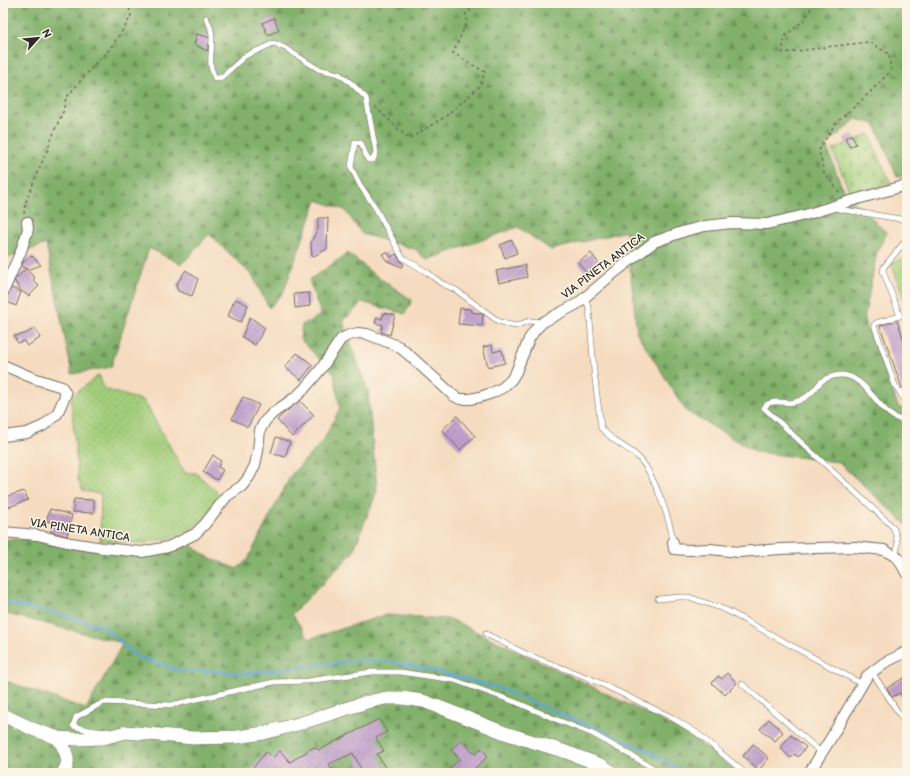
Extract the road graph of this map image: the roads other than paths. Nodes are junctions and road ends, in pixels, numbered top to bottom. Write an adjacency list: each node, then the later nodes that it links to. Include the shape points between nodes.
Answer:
1 (206, 18): 9 (lane, via 213,33 211,57 216,78 222,77 245,56 274,43 318,69 339,74 351,83 366,98 376,152 373,160 368,160 361,143 355,142 351,167 402,256 498,320 515,326 530,321)
2 (907, 185): 3 (street, VIA PINETA ANTICA)
3 (832, 207): 4 (lane); 8 (street, VIA PINETA ANTICA, via 767,224 732,223 705,226 654,242)
4 (907, 220)
5 (27, 222): 7 (street, via 28,229 21,251)
6 (907, 239): 11 (lane, via 883,271 900,316 874,325 895,384)
7 (3, 292)
8 (585, 298): 9 (street, VIA PINETA ANTICA); 15 (lane, via 589,308 601,428 639,458 649,472 670,523)
9 (543, 322): 14 (street, VIA PINETA ANTICA, via 529,339 512,380 492,393 470,399 454,396 398,346 367,334 349,334 341,339 304,389 265,421 260,430 254,465 242,486 227,496 195,534 168,546 142,552)
10 (3, 365): 13 (street, via 62,387 66,394 57,414 43,426 27,433)
11 (907, 403)
12 (907, 419): 16 (lane, via 894,418 858,381 847,375 822,381 812,393 796,402 773,402 764,408 893,527 897,537)
13 (3, 436)
14 (3, 532)
15 (673, 542): 16 (street, via 674,549 739,552 854,547 884,550)
16 (896, 557): 17 (street)
17 (907, 574)
18 (658, 599): 23 (lane, via 689,597 726,610)
19 (486, 634): 33 (lane, via 528,655 589,678 671,717 697,733)
20 (907, 651): 21 (street)
21 (872, 672): 23 (street); 25 (lane)
22 (742, 684): 29 (lane)
23 (862, 684): 29 (street)
24 (3, 715): 27 (street)
25 (907, 726)
26 (110, 730): 32 (lane, via 104,732 73,726 76,717 104,702 171,705 274,682 307,681 372,672 400,672 454,680 518,703 593,734)
27 (58, 738): 28 (street); 30 (street, via 66,755)
28 (83, 739): 30 (street); 31 (street, via 103,738 122,730 193,738 237,737 298,724 367,702 402,698 422,701 505,733 566,752 601,765)
29 (822, 753): 34 (street)
30 (65, 768)
31 (613, 773)
32 (662, 773)
33 (745, 773)
34 (809, 773)

